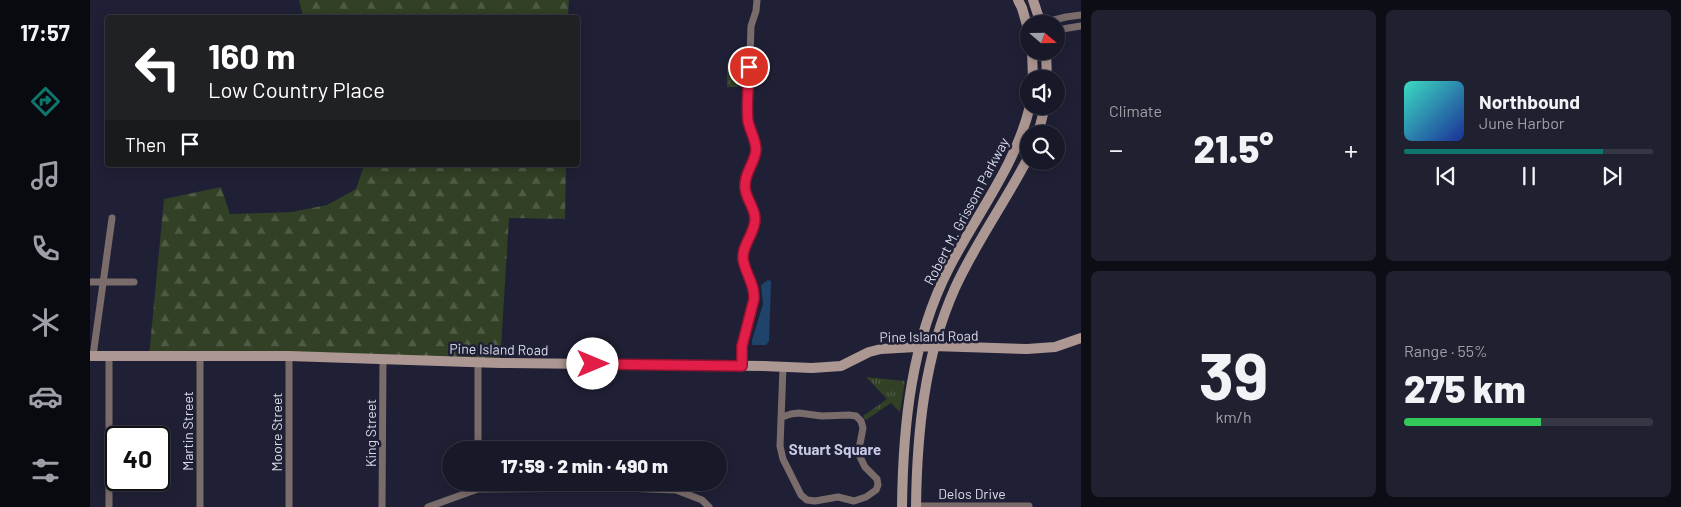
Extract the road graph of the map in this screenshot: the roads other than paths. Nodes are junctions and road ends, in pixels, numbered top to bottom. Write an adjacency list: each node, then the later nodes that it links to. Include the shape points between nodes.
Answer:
1 (757, 0): 25 (street, via 751,26 748,119 756,152 744,184 755,218 743,253 754,288 754,299 744,340)
2 (1018, 0): 4 (street)
3 (1033, 0): 5 (street)
4 (1027, 15)
5 (1034, 15)
6 (1081, 15): 7 (street)
7 (1065, 16)
8 (1081, 26): 9 (street)
9 (1065, 29)
10 (1028, 115): 18 (street, Robert M. Grissom Parkway, via 1017,147 949,268)
11 (1021, 170): 17 (street, Robert M. Grissom Parkway, via 955,288)
12 (112, 218): 14 (street)
13 (90, 282): 14 (street)
14 (103, 282): 15 (street); 19 (street)
15 (134, 282)
16 (1081, 338): 17 (street, Pine Island Road, via 1027,350)
17 (933, 346): 18 (street, Pine Island Road); 30 (street, Robert M. Grissom Parkway, via 924,396)
18 (920, 347): 26 (street, Pine Island Road, via 881,348 830,368); 29 (street, Robert M. Grissom Parkway, via 906,416)
19 (92, 356): 20 (street, Pine Island Road)
20 (109, 356): 21 (street, Pine Island Road); 34 (street)
21 (200, 356): 22 (street, Pine Island Road); 35 (street, Martin Street)
22 (289, 356): 23 (street, Pine Island Road); 36 (street, Moore Street)
23 (383, 360): 24 (street, Pine Island Road); 37 (street, King Street)
24 (478, 362): 25 (street, Pine Island Road); 28 (street)
25 (742, 366): 26 (street, Pine Island Road)
26 (783, 368): 27 (street)
27 (782, 417): 27 (street, via 780,446 783,459 801,495 807,500 838,497 854,501 876,490 877,479 860,457 863,428 856,416 799,413)
28 (478, 441)
29 (903, 458): 30 (street, via 912,457); 40 (street, Robert M. Grissom Parkway)
30 (918, 462): 41 (street, Robert M. Grissom Parkway)
31 (466, 491): 38 (street)
32 (679, 491): 39 (street, via 702,500)
33 (1029, 506): 41 (street, Delos Drive)
34 (109, 507)
35 (200, 507)
36 (289, 507)
37 (382, 507)
38 (428, 507)
39 (709, 507)
40 (902, 507)
41 (916, 507)

